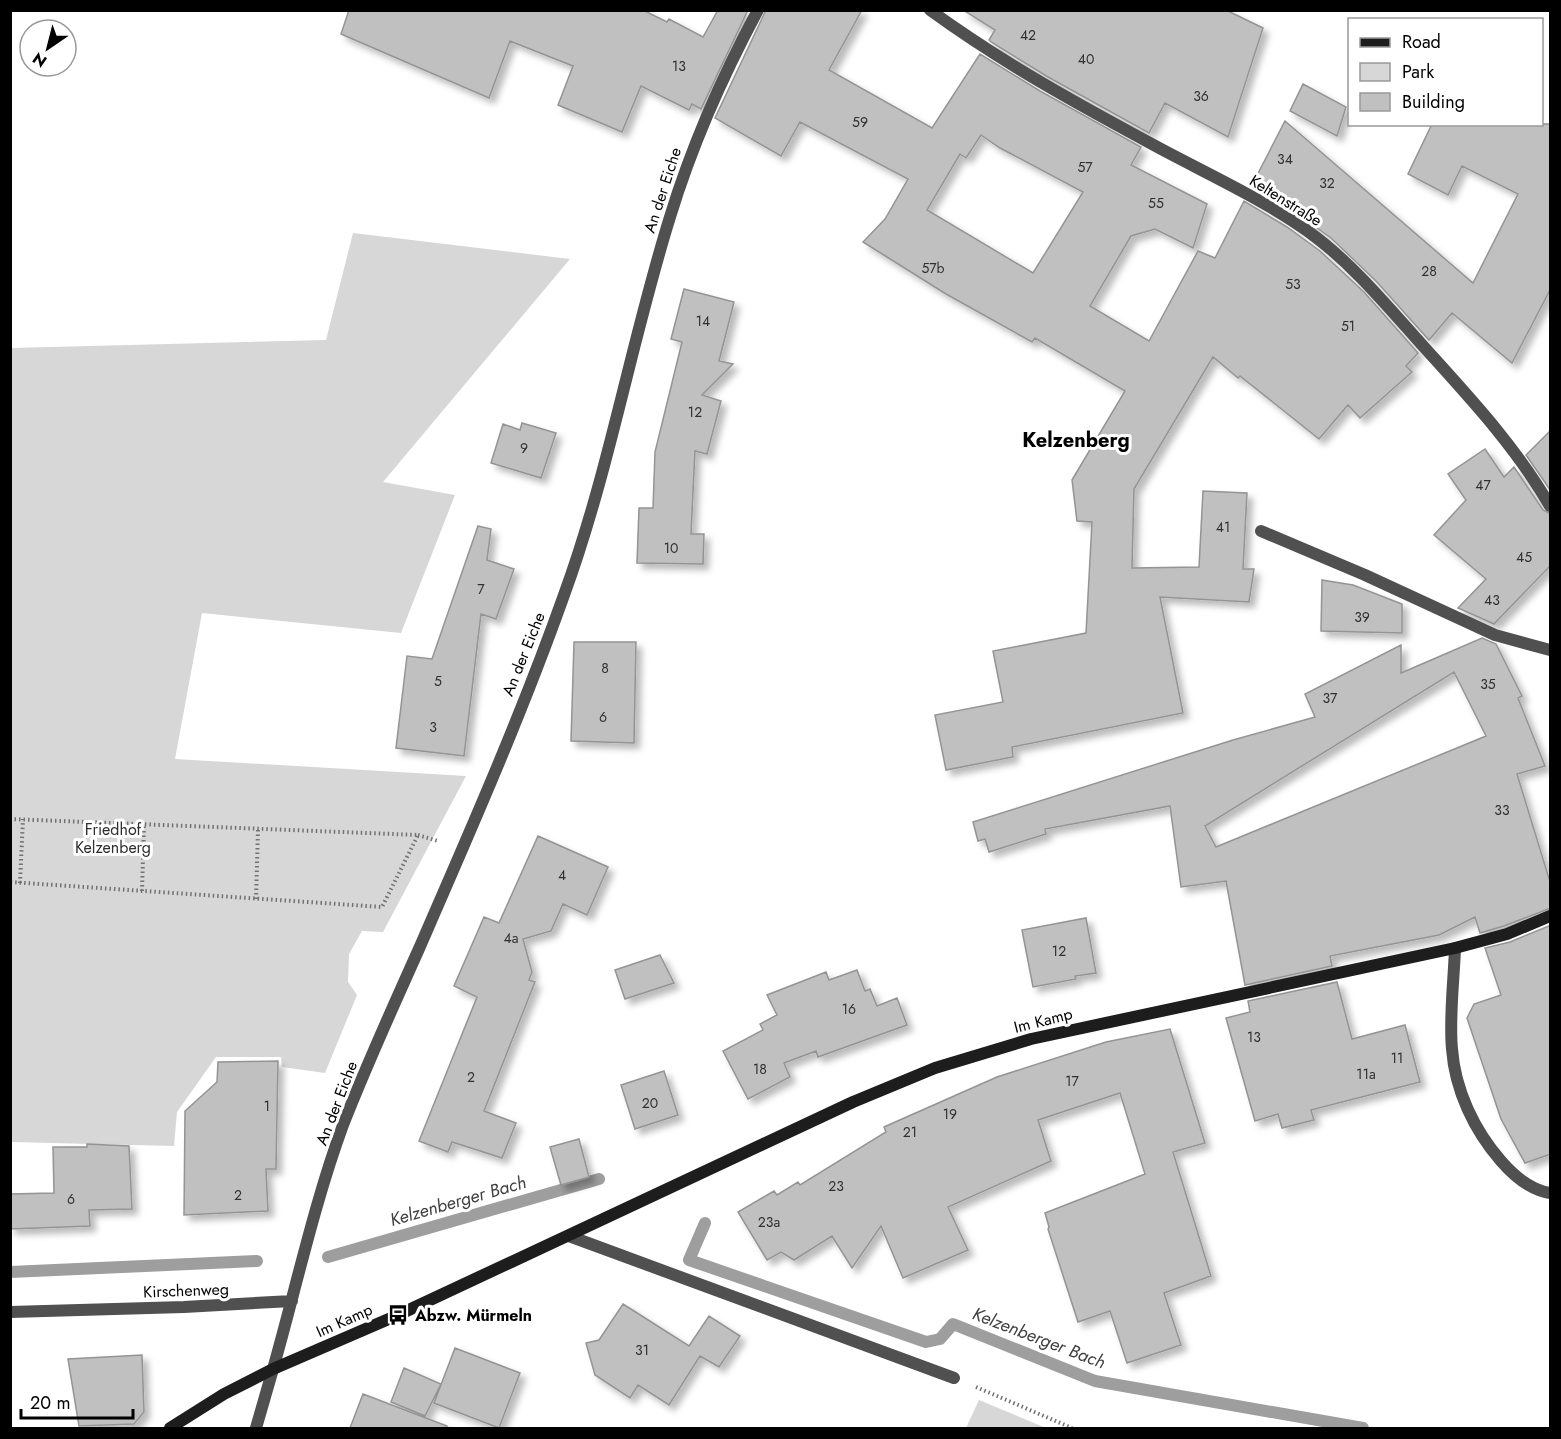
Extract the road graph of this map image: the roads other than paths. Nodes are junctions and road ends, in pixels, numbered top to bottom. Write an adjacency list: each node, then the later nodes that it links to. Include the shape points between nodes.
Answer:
1 (758, 10): 10 (street, An der Eiche, via 703,122 683,177 596,496 565,592 453,870 350,1107 331,1160)
2 (930, 10): 3 (street, Keltenstraße, via 1012,67 1309,232 1373,290 1460,387 1519,456)
3 (1551, 506)
4 (1261, 531): 5 (street, via 1495,635)
5 (1551, 650)
6 (1551, 916): 7 (main road, Im Kamp, via 1507,934)
7 (1455, 948): 8 (street, via 1452,1047 1468,1110 1511,1172 1527,1184); 9 (main road, Im Kamp, via 1116,1020 977,1054 864,1098)
8 (1551, 1193)
9 (569, 1236): 12 (main road, Im Kamp); 13 (street)
10 (292, 1301): 11 (street, Kirschenweg); 12 (street)
11 (10, 1312)
12 (273, 1369): 14 (main road, Im Kamp); 15 (street)
13 (954, 1378)
14 (170, 1428)
15 (256, 1428)

